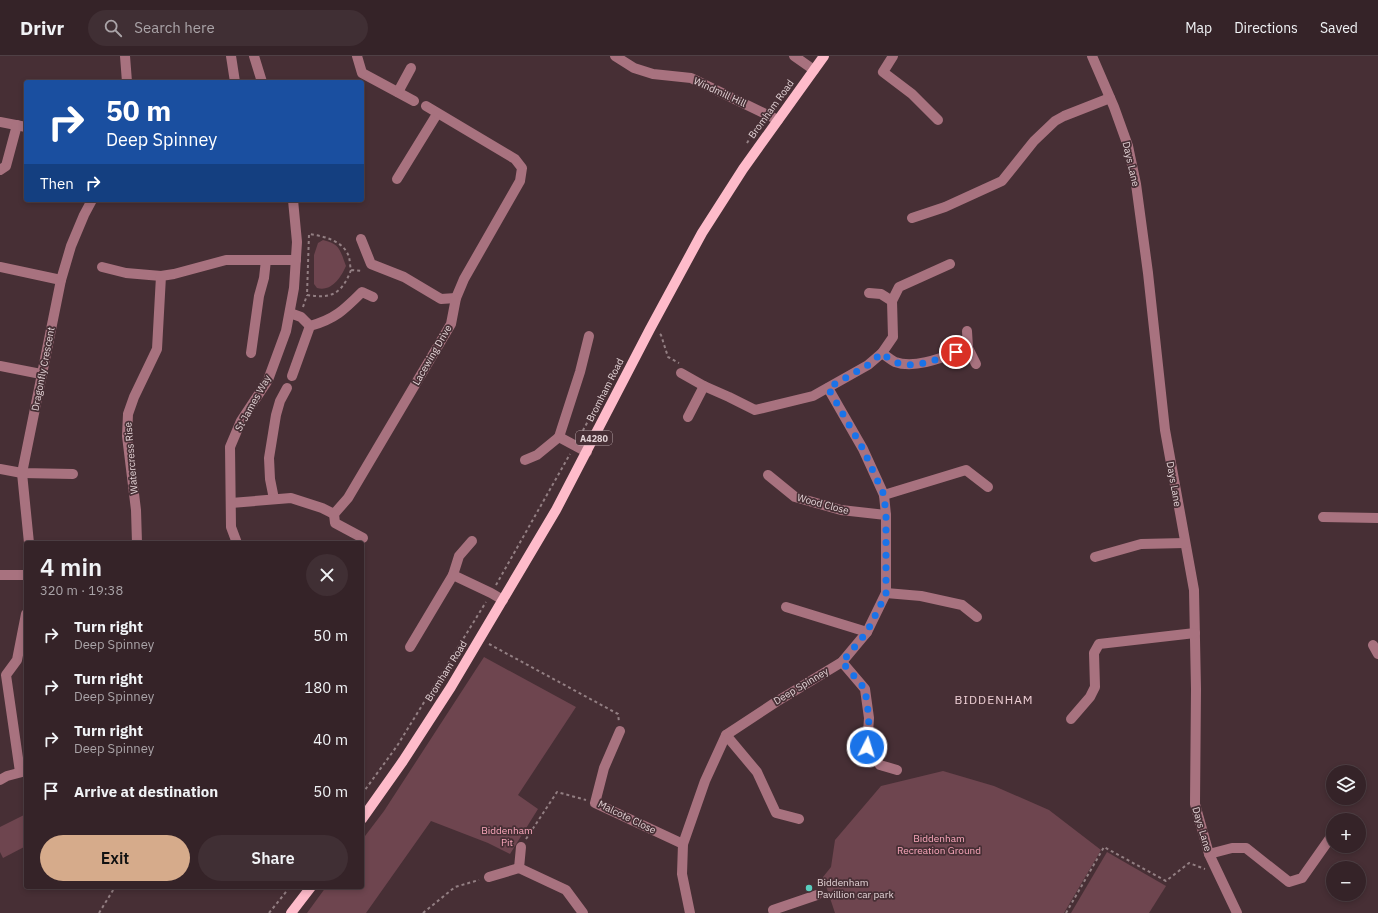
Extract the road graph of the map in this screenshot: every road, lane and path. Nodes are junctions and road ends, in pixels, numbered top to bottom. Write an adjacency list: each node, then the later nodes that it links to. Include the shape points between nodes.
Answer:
1 (125, 56): 12 (street)
2 (231, 56): 13 (street)
3 (254, 56): 14 (street)
4 (357, 56): 15 (street, via 362,73)
5 (615, 56): 20 (street, Windmill Hill, via 634,68 653,74 692,78)
6 (794, 56): 11 (street)
7 (824, 56): 11 (main road, Bromham Road / A4280)
8 (893, 56): 21 (street, via 883,72 912,94)
9 (1092, 56): 16 (street, Days Lane)
10 (411, 68): 15 (street)
11 (814, 70): 20 (main road, Bromham Road / A4280)
12 (127, 80)
13 (235, 80)
14 (261, 80)
15 (398, 92): 17 (street)
16 (1110, 98): 30 (street, via 1055,121 1034,141 1002,181 945,208); 84 (street, Days Lane, via 1128,146 1136,184 1164,430)
17 (414, 101)
18 (426, 106): 19 (street, Lacewing Drive)
19 (437, 114): 27 (street); 43 (street, Lacewing Drive, via 516,159 522,168 520,181 464,279)
20 (778, 120): 65 (main road, Bromham Road / A4280, via 702,233)
21 (938, 120)
22 (0, 122): 24 (street)
23 (758, 124): 25 (path)
24 (22, 126): 26 (street, via 6,166)
25 (747, 144)
26 (0, 170)
27 (397, 179)
28 (91, 202): 40 (street, Dragonfly Crescent, via 71,246)
29 (294, 202): 33 (street, St James Way)
30 (912, 218)
31 (361, 239): 43 (street, via 371,264 404,277 441,299)
32 (266, 260): 33 (street); 39 (street, via 226,260); 51 (street)
33 (296, 260): 45 (street, St James Way)
34 (950, 264): 44 (street, via 899,287)
35 (0, 267): 40 (street)
36 (102, 267): 39 (street, via 126,273)
37 (350, 270): 37 (path, via 348,256 339,243 309,234 307,295 332,295 347,281); 38 (path)
38 (363, 271)
39 (161, 276): 81 (street, Watercress Rise, via 157,349 128,414 127,436)
40 (61, 280): 57 (street, Dragonfly Crescent)
41 (868, 292): 44 (street, via 881,294)
42 (373, 297): 46 (street, via 362,292 338,315)
43 (456, 298): 75 (street, Lacewing Drive, via 451,324 348,498)
44 (892, 301): 52 (street, via 893,337)
45 (290, 313): 46 (street, via 301,317); 74 (street, St James Way, via 268,380 241,421 230,447)
46 (310, 326): 58 (street)
47 (967, 331): 50 (street)
48 (661, 335): 56 (path, via 668,357 684,366)
49 (589, 336): 63 (street)
50 (968, 348): 52 (street, via 913,364 896,362); 54 (street)
51 (251, 353)
52 (882, 353): 61 (street, via 868,365)
53 (622, 358): 64 (path)
54 (976, 364)
55 (0, 366): 57 (street)
56 (681, 373): 59 (street)
57 (41, 374): 68 (street, Dragonfly Crescent)
58 (292, 376)
59 (704, 386): 61 (street, via 755,410 813,396); 62 (street)
60 (287, 388): 73 (street, via 276,415 269,458)
61 (828, 388): 72 (street, Deep Spinney, via 863,449)
62 (688, 418)
63 (559, 437): 64 (street); 66 (street, via 537,455)
64 (574, 446): 65 (street); 89 (path)
65 (587, 452): 91 (main road, Bromham Road / A4280)
66 (525, 460)
67 (0, 469): 68 (street)
68 (22, 473): 69 (street); 80 (street, Dragonfly Crescent)
69 (73, 474)
70 (768, 475): 76 (street, Wood Close, via 795,497 840,510)
71 (988, 487): 72 (street, via 966,470)
72 (884, 495): 76 (street, Deep Spinney)
73 (274, 500): 74 (street); 75 (street, via 291,498)
74 (231, 503): 82 (street, St James Way, via 231,526)
75 (334, 514): 79 (street, via 335,523)
76 (886, 515): 90 (street, Deep Spinney)
77 (1323, 517): 78 (street)
78 (1378, 518)
79 (363, 538)
80 (29, 541)
81 (137, 541)
82 (236, 541)
83 (472, 541): 88 (street, via 459,556)
84 (1185, 543): 85 (street, via 1141,544); 96 (street, Days Lane, via 1194,590)
85 (1095, 557)
86 (0, 575): 87 (street)
87 (24, 575)
88 (452, 575): 89 (street); 98 (street)
89 (491, 593): 91 (street); 108 (path, via 397,746)
90 (886, 594): 93 (street, via 922,596 962,605); 95 (street, Deep Spinney)
91 (503, 600): 97 (main road, Bromham Road / A4280)
92 (786, 607): 95 (street)
93 (977, 617)
94 (24, 632): 99 (street)
95 (867, 632): 100 (street, Deep Spinney)
96 (1194, 633): 102 (street, via 1099,644 1094,653 1095,687); 115 (street, Days Lane, via 1195,804)
97 (480, 639): 103 (path, via 618,714); 110 (main road, Bromham Road / A4280, via 403,761)
98 (410, 647)
99 (21, 660): 101 (street)
100 (842, 662): 104 (street, Deep Spinney); 105 (street, via 865,689 869,718 867,747 880,765)
101 (3, 675): 106 (street)
102 (1071, 719)
103 (620, 731): 109 (street, Malcote Close, via 604,768)
104 (726, 735): 111 (street, via 756,772 776,812); 112 (street, via 705,781)
105 (897, 770)
106 (23, 772): 107 (street)
107 (0, 780)
108 (364, 791)
109 (595, 803): 112 (street, Malcote Close); 114 (path, via 557,792)
110 (364, 816)
111 (799, 819)
112 (683, 844): 128 (street, via 682,874)
113 (1326, 844): 115 (street, via 1302,878 1289,882 1246,848 1232,848)
114 (521, 847): 116 (street)
115 (1209, 854): 117 (street, Days Lane)
116 (519, 868): 118 (street); 127 (street, via 566,890)
117 (1216, 870): 130 (path, via 1211,871 1189,863 1166,881 1104,846); 131 (street, Days Lane)
118 (489, 877): 126 (path, via 455,887)
119 (115, 889): 123 (path)
120 (288, 889): 124 (path)
121 (309, 889): 125 (main road)
122 (817, 895): 129 (street, via 773,910)
123 (99, 913)
124 (269, 913)
125 (291, 913)
126 (423, 913)
127 (583, 913)
128 (690, 913)
129 (774, 913)
130 (1066, 913)
131 (1237, 913)

